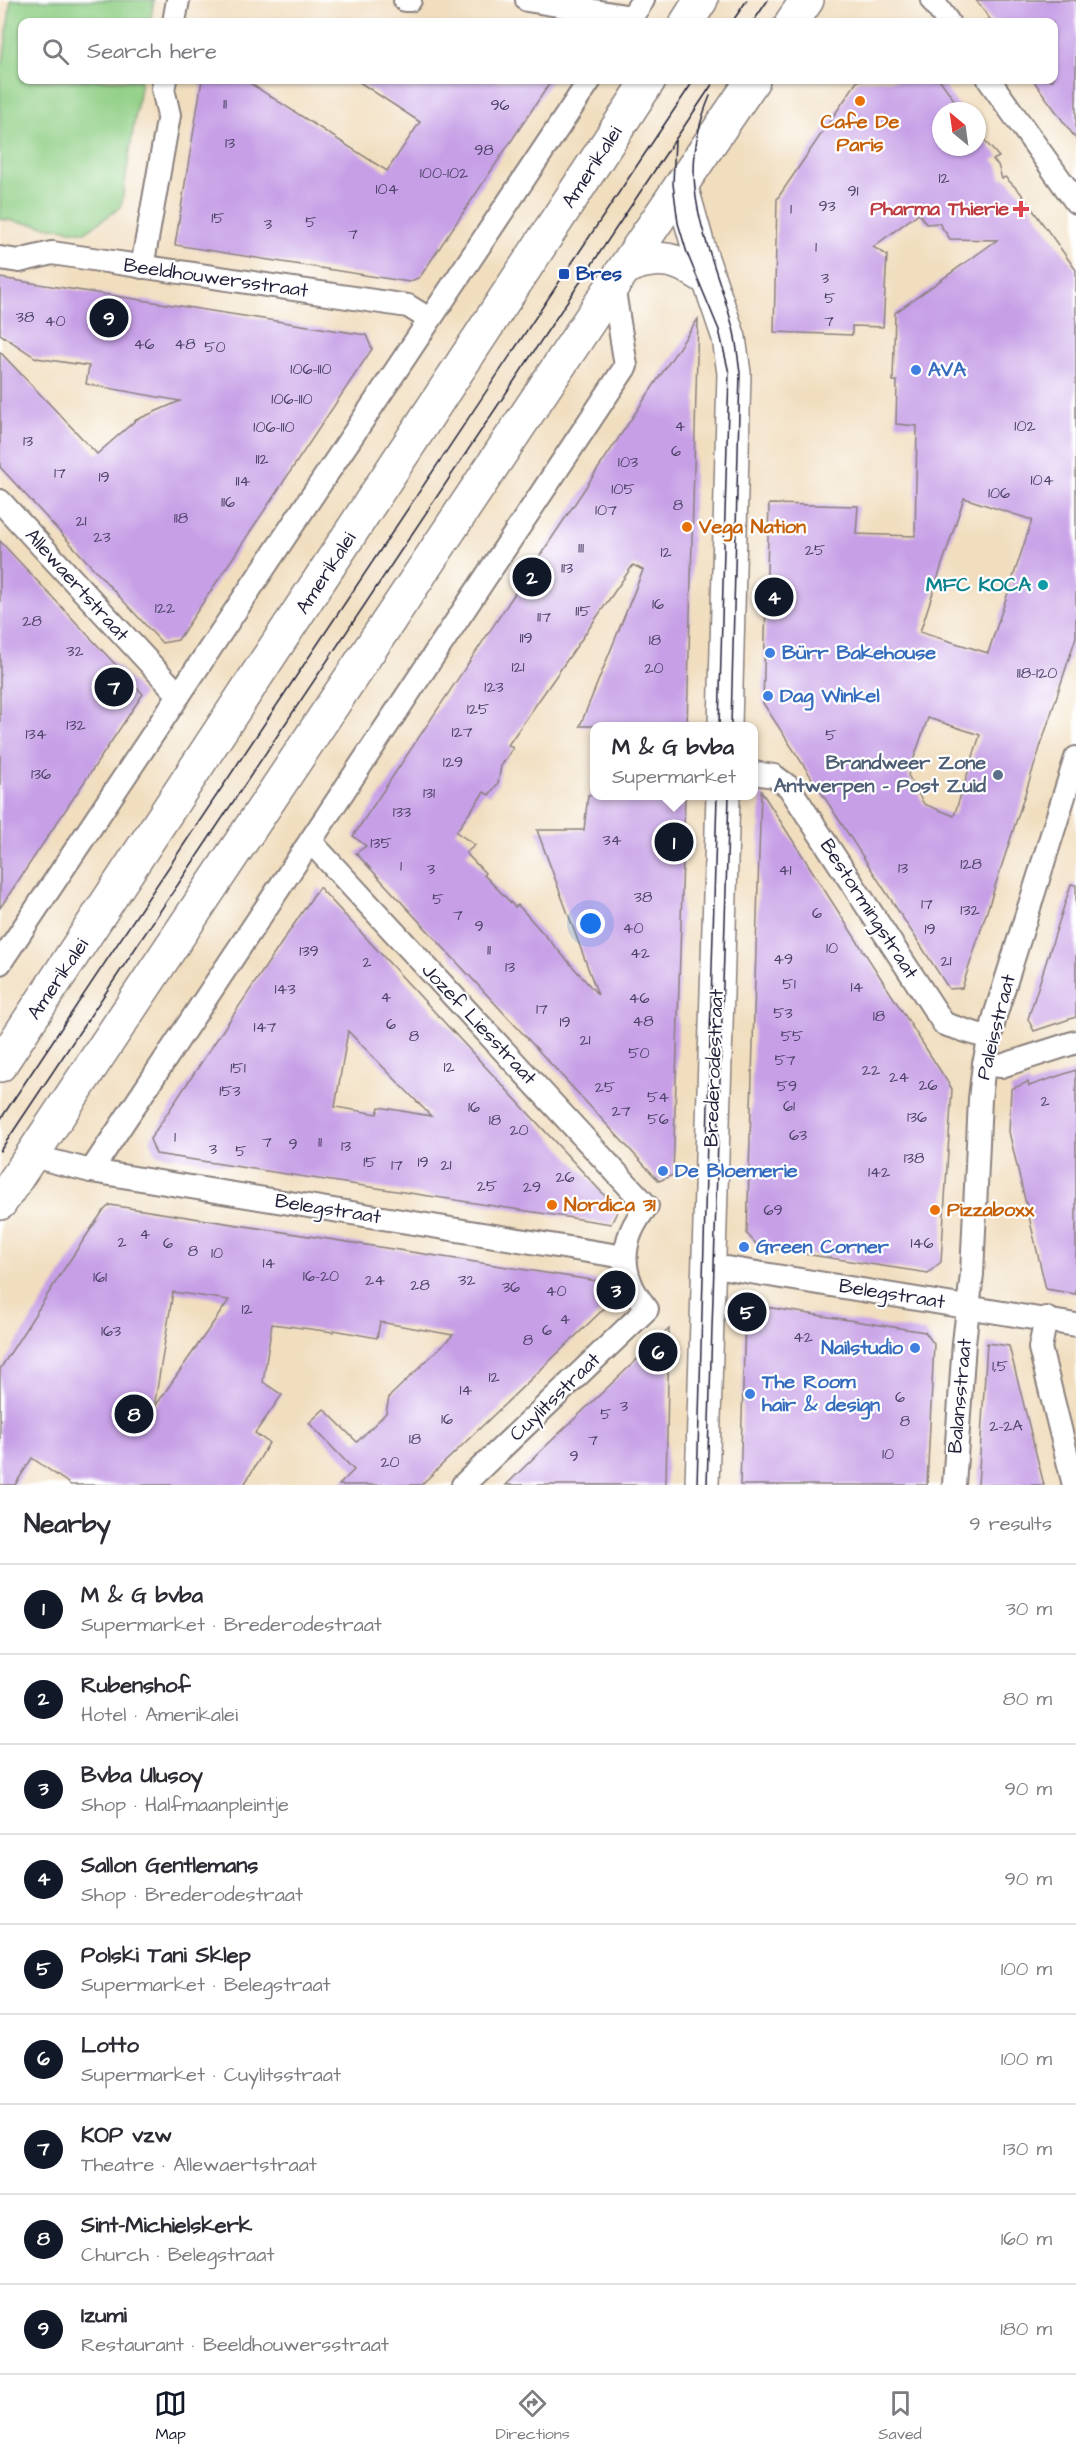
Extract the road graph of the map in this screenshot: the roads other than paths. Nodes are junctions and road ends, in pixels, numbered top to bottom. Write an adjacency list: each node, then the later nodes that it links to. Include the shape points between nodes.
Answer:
1 (178, 0): 9 (street)
2 (405, 0): 3 (street)
3 (410, 0)
4 (527, 0): 8 (street)
5 (701, 0): 10 (main road)
6 (807, 0): 11 (main road)
7 (932, 0): 12 (street)
8 (634, 13)
9 (175, 18)
10 (690, 18)
11 (795, 18)
12 (945, 18)
13 (164, 84): 21 (street, via 169,115)
14 (587, 84): 24 (street)
15 (646, 84): 36 (main road, Amerikalei)
16 (750, 84): 18 (main road)
17 (991, 84): 19 (street)
18 (681, 186): 22 (main road); 23 (main road)
19 (1076, 202)
20 (0, 258): 21 (street, Beeldhouwersstraat, via 19,261 52,253)
21 (142, 267): 24 (street, Beeldhouwersstraat, via 408,306)
22 (619, 276): 23 (main road, via 645,259 663,258); 31 (street, via 626,366); 37 (main road)
23 (709, 280): 27 (main road, via 729,338 734,373)
24 (429, 319): 26 (street)
25 (0, 501): 26 (street, Allewaertstraat)
26 (179, 695): 32 (street)
27 (725, 722)
28 (1076, 758): 33 (street, Paleisstraat)
29 (758, 774): 33 (street, Bestormingstraat, via 774,776 789,787 944,1024)
30 (723, 800): 41 (main road, Brederodestraat)
31 (310, 842): 38 (street); 40 (street, Jozef Liesstraat, via 647,1206 632,1228)
32 (0, 963)
33 (989, 1038): 35 (street, Paleisstraat)
34 (1076, 1042): 35 (street, via 1001,1066)
35 (984, 1064): 42 (street, Paleisstraat)
36 (0, 1065)
37 (32, 1156): 38 (street, Belegstraat); 39 (main road)
38 (90, 1171): 40 (street, Belegstraat)
39 (0, 1203)
40 (625, 1257): 45 (street, Cuylitsstraat, via 630,1286 647,1309)
41 (708, 1265): 42 (street, Belegstraat); 46 (main road, Brederodestraat)
42 (969, 1306): 43 (street, Belegstraat); 47 (street, Balansstraat)
43 (1046, 1318): 44 (street, Belegstraat); 48 (street, via 1040,1348)
44 (1076, 1325)
45 (463, 1485)
46 (702, 1485)
47 (954, 1485)
48 (1074, 1485)

